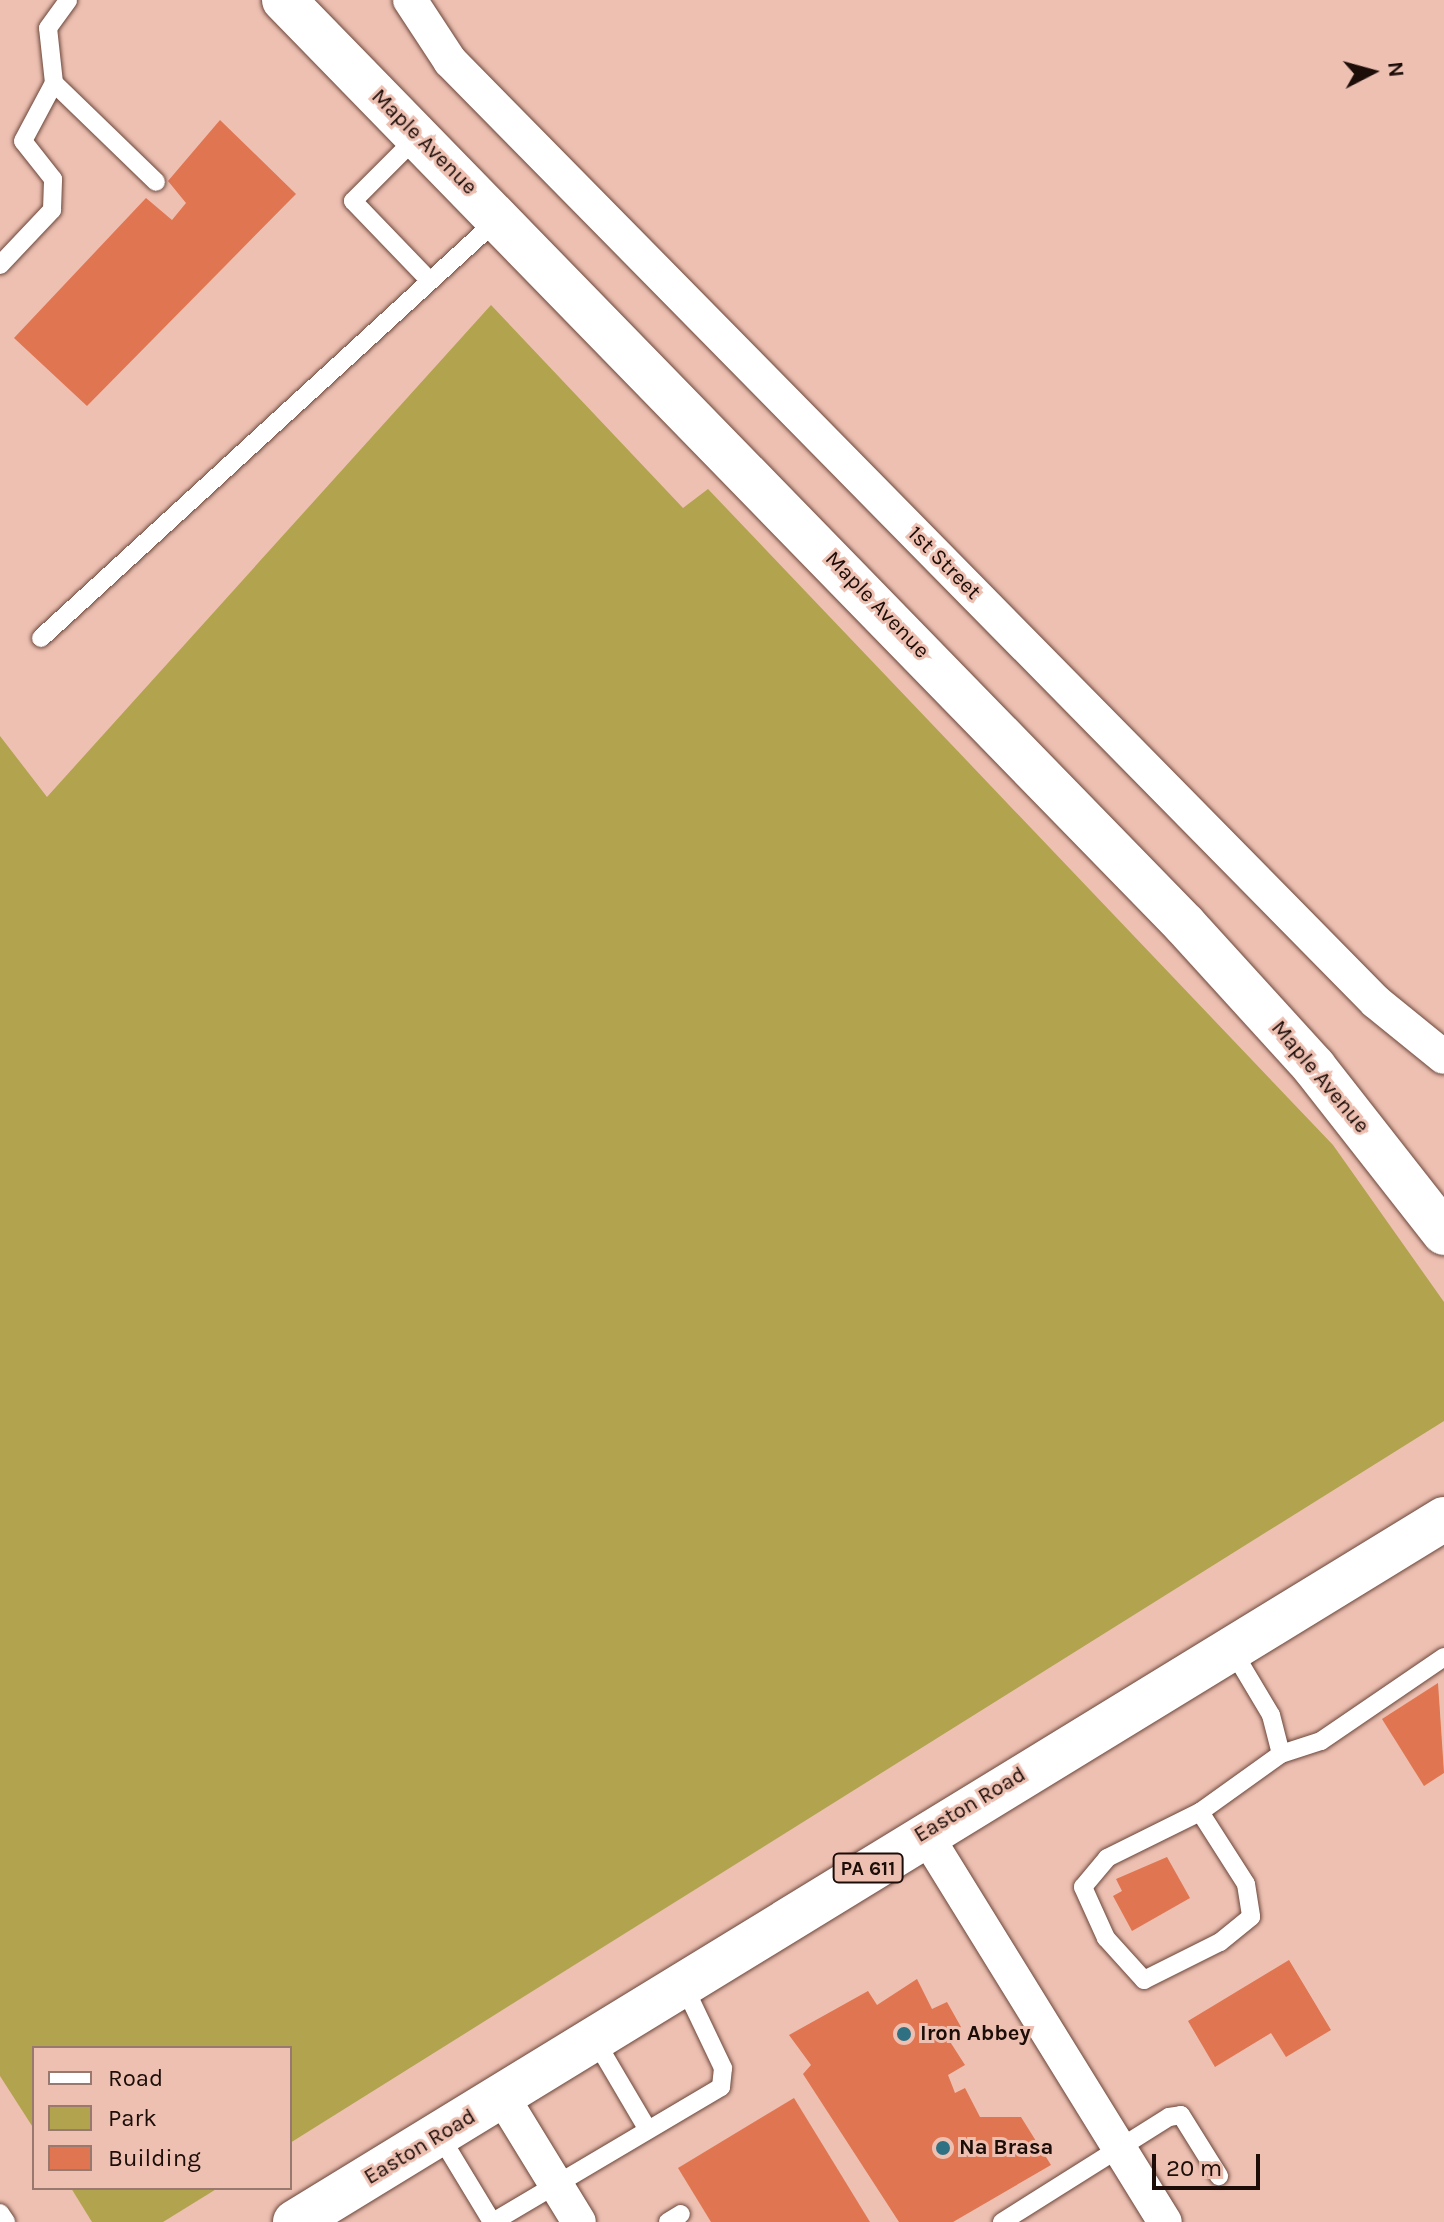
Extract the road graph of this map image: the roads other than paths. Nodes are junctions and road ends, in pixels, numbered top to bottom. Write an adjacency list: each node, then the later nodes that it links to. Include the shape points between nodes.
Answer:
1 (68, 0): 4 (lane, via 48,28)
2 (284, 0): 5 (main road, Maple Avenue)
3 (410, 0): 11 (street, 1st Street, via 450,61 1376,1002)
4 (54, 83): 6 (lane); 8 (lane, via 23,141 53,179 52,210)
5 (418, 136): 7 (main road, Maple Avenue); 9 (lane, via 353,201)
6 (156, 182)
7 (499, 218): 9 (lane); 12 (main road, Maple Avenue, via 1185,925 1314,1067)
8 (0, 265)
9 (429, 280): 10 (lane)
10 (41, 638)
11 (1444, 1057)
12 (1444, 1233)
13 (1444, 1519): 14 (main road, Easton Road / PA 611)
14 (1231, 1648): 16 (lane, via 1271,1715); 18 (main road, Easton Road / PA 611)
15 (1444, 1657): 16 (lane, via 1321,1741)
16 (1281, 1754): 17 (lane)
17 (1200, 1812): 17 (lane, via 1107,1858 1083,1887 1106,1938 1144,1980 1207,1950 1251,1917 1246,1884)
18 (924, 1832): 19 (main road, Easton Road / PA 611); 24 (street)
19 (683, 1984): 20 (main road, Easton Road / PA 611); 22 (lane, via 723,2068 721,2087)
20 (595, 2040): 21 (main road, Easton Road / PA 611); 22 (lane)
21 (503, 2098): 23 (main road, Easton Road / PA 611); 26 (street)
22 (648, 2130): 26 (lane)
23 (440, 2136): 30 (main road, Easton Road / PA 611); 31 (lane)
24 (1120, 2148): 25 (lane, via 1181,2115); 28 (lane); 34 (street)
25 (1219, 2176)
26 (556, 2184): 31 (lane); 32 (street)
27 (0, 2213): 29 (lane)
28 (1028, 2215): 33 (lane)
29 (6, 2222)
30 (295, 2222)
31 (492, 2222)
32 (579, 2222)
33 (1002, 2222)
34 (1165, 2222)

